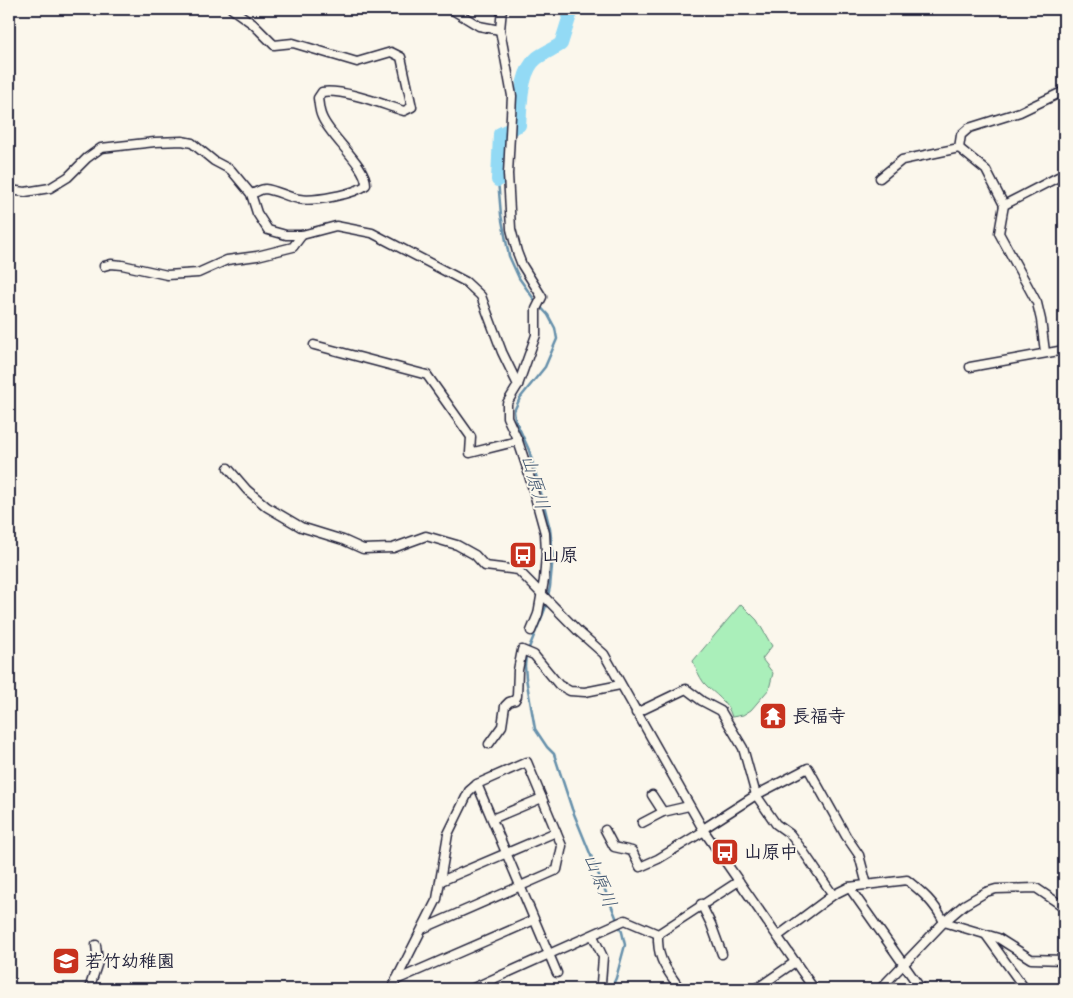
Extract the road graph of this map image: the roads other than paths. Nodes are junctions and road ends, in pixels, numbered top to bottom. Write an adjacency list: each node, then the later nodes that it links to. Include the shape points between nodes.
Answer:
1 (232, 9): 10 (street, via 253,24 274,46 293,42 357,62 391,52 401,56 412,107 404,111 343,93 322,92 318,98 322,117 366,178 366,185 351,193 308,200 264,189)
2 (451, 9): 4 (street, via 479,26)
3 (502, 9): 4 (street)
4 (500, 30): 18 (street, via 512,96 508,174 511,229 516,252 542,297 536,309 536,335)
5 (1064, 91): 6 (street, via 1020,112 969,128 961,135)
6 (959, 148): 8 (street, via 902,160); 11 (street, via 986,170)
7 (1064, 174): 11 (street)
8 (880, 178)
9 (9, 190): 10 (street, via 25,192 50,188 101,148 182,142 192,144 231,170)
10 (251, 194): 12 (street, via 268,230)
11 (1004, 206): 16 (street, via 999,233 1037,303)
12 (302, 235): 13 (street, via 293,247 227,260 198,273 167,275 122,265); 18 (street, via 336,226 372,233 466,282 481,296)
13 (104, 266)
14 (314, 345): 19 (street, via 427,376 471,438 470,453)
15 (1064, 350): 16 (street)
16 (1045, 352): 17 (street)
17 (970, 367)
18 (518, 386): 19 (street, via 507,403 507,417)
19 (518, 441): 21 (street, via 545,532)
20 (228, 468): 21 (street, via 247,490 301,528 363,549 393,548 426,536 456,544 475,555 485,566 518,570)
21 (541, 593): 22 (street); 23 (street, via 604,654)
22 (531, 631)
23 (620, 685): 24 (street); 25 (street, via 585,692 570,691 559,685 534,655 522,650 517,696 505,706 502,726)
24 (636, 712): 27 (street, via 686,689 721,711 743,748); 30 (street)
25 (489, 744)
26 (477, 784): 29 (street, via 527,762); 32 (street); 38 (street, via 469,791 448,834)
27 (756, 794): 35 (street); 40 (street, via 808,768 859,855); 43 (street, via 776,824 790,834 803,851)
28 (652, 795): 31 (street)
29 (542, 798): 32 (street); 36 (street)
30 (689, 806): 31 (street); 35 (street)
31 (663, 812): 33 (street)
32 (492, 819): 37 (street)
33 (642, 823)
34 (605, 830): 35 (street, via 614,847 632,851 640,867)
35 (703, 830): 39 (street)
36 (556, 832): 37 (street); 41 (street, via 562,846 557,870)
37 (506, 853): 38 (street); 41 (street)
38 (441, 881): 48 (street, via 437,900)
39 (739, 881): 44 (street); 52 (street)
40 (867, 885): 42 (street); 47 (street, via 907,880 928,896)
41 (520, 886): 46 (street); 48 (street)
42 (849, 888): 43 (street); 58 (street)
43 (833, 895): 52 (street)
44 (701, 904): 49 (street); 54 (street)
45 (1064, 907): 47 (street, via 1036,888 996,889 986,892)
46 (534, 920): 55 (street); 60 (street)
47 (944, 922): 50 (street); 58 (street)
48 (422, 929): 60 (street)
49 (658, 934): 51 (street, via 626,920); 65 (street, via 660,959)
50 (986, 935): 56 (street, via 998,938 1030,959); 70 (street)
51 (592, 936): 55 (street); 61 (street, via 603,957)
52 (778, 936): 57 (street)
53 (96, 945): 62 (street, via 98,962)
54 (722, 954)
55 (549, 955): 59 (street); 64 (street)
56 (1064, 960)
57 (795, 962): 66 (street); 67 (street)
58 (904, 964): 68 (street); 69 (street)
59 (557, 972)
60 (396, 980): 63 (street)
61 (600, 984)
62 (88, 989)
63 (393, 989)
64 (472, 989)
65 (680, 989)
66 (756, 989)
67 (814, 989)
68 (880, 989)
69 (921, 989)
70 (1025, 989)

